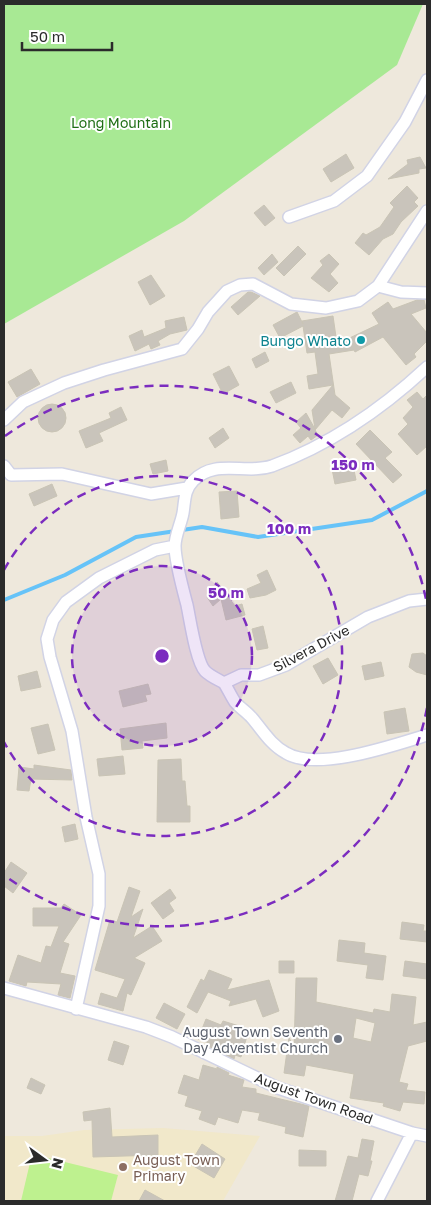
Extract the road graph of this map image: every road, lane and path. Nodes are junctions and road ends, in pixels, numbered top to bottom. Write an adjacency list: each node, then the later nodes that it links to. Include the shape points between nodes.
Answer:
1 (427, 80): 3 (street, via 405,122 367,176 334,201)
2 (427, 212): 4 (street)
3 (289, 217)
4 (378, 286): 5 (street, via 401,292); 7 (street, via 358,301 326,308 291,304 253,284 240,285 227,291 182,349 64,383 23,402)
5 (427, 293)
6 (427, 367): 9 (street, via 372,412 316,447 270,466 207,470)
7 (4, 420)
8 (4, 466): 9 (street, via 11,475 62,474 151,494)
9 (187, 488): 10 (street)
10 (176, 540): 12 (street, via 182,588 203,670); 15 (street, via 99,578 66,602 53,620 46,639 72,731 86,817 100,874 99,906)
11 (427, 599): 12 (street, Silvera Drive, via 410,601 368,617 286,665)
12 (224, 683): 13 (street, via 236,704 246,710 273,744 299,759 310,761 355,755)
13 (427, 735)
14 (4, 988): 15 (street, August Town Road)
15 (76, 1008): 16 (street, August Town Road, via 146,1027 278,1088)
16 (412, 1134): 17 (street, August Town Road); 18 (street)
17 (427, 1136)
18 (377, 1201)

